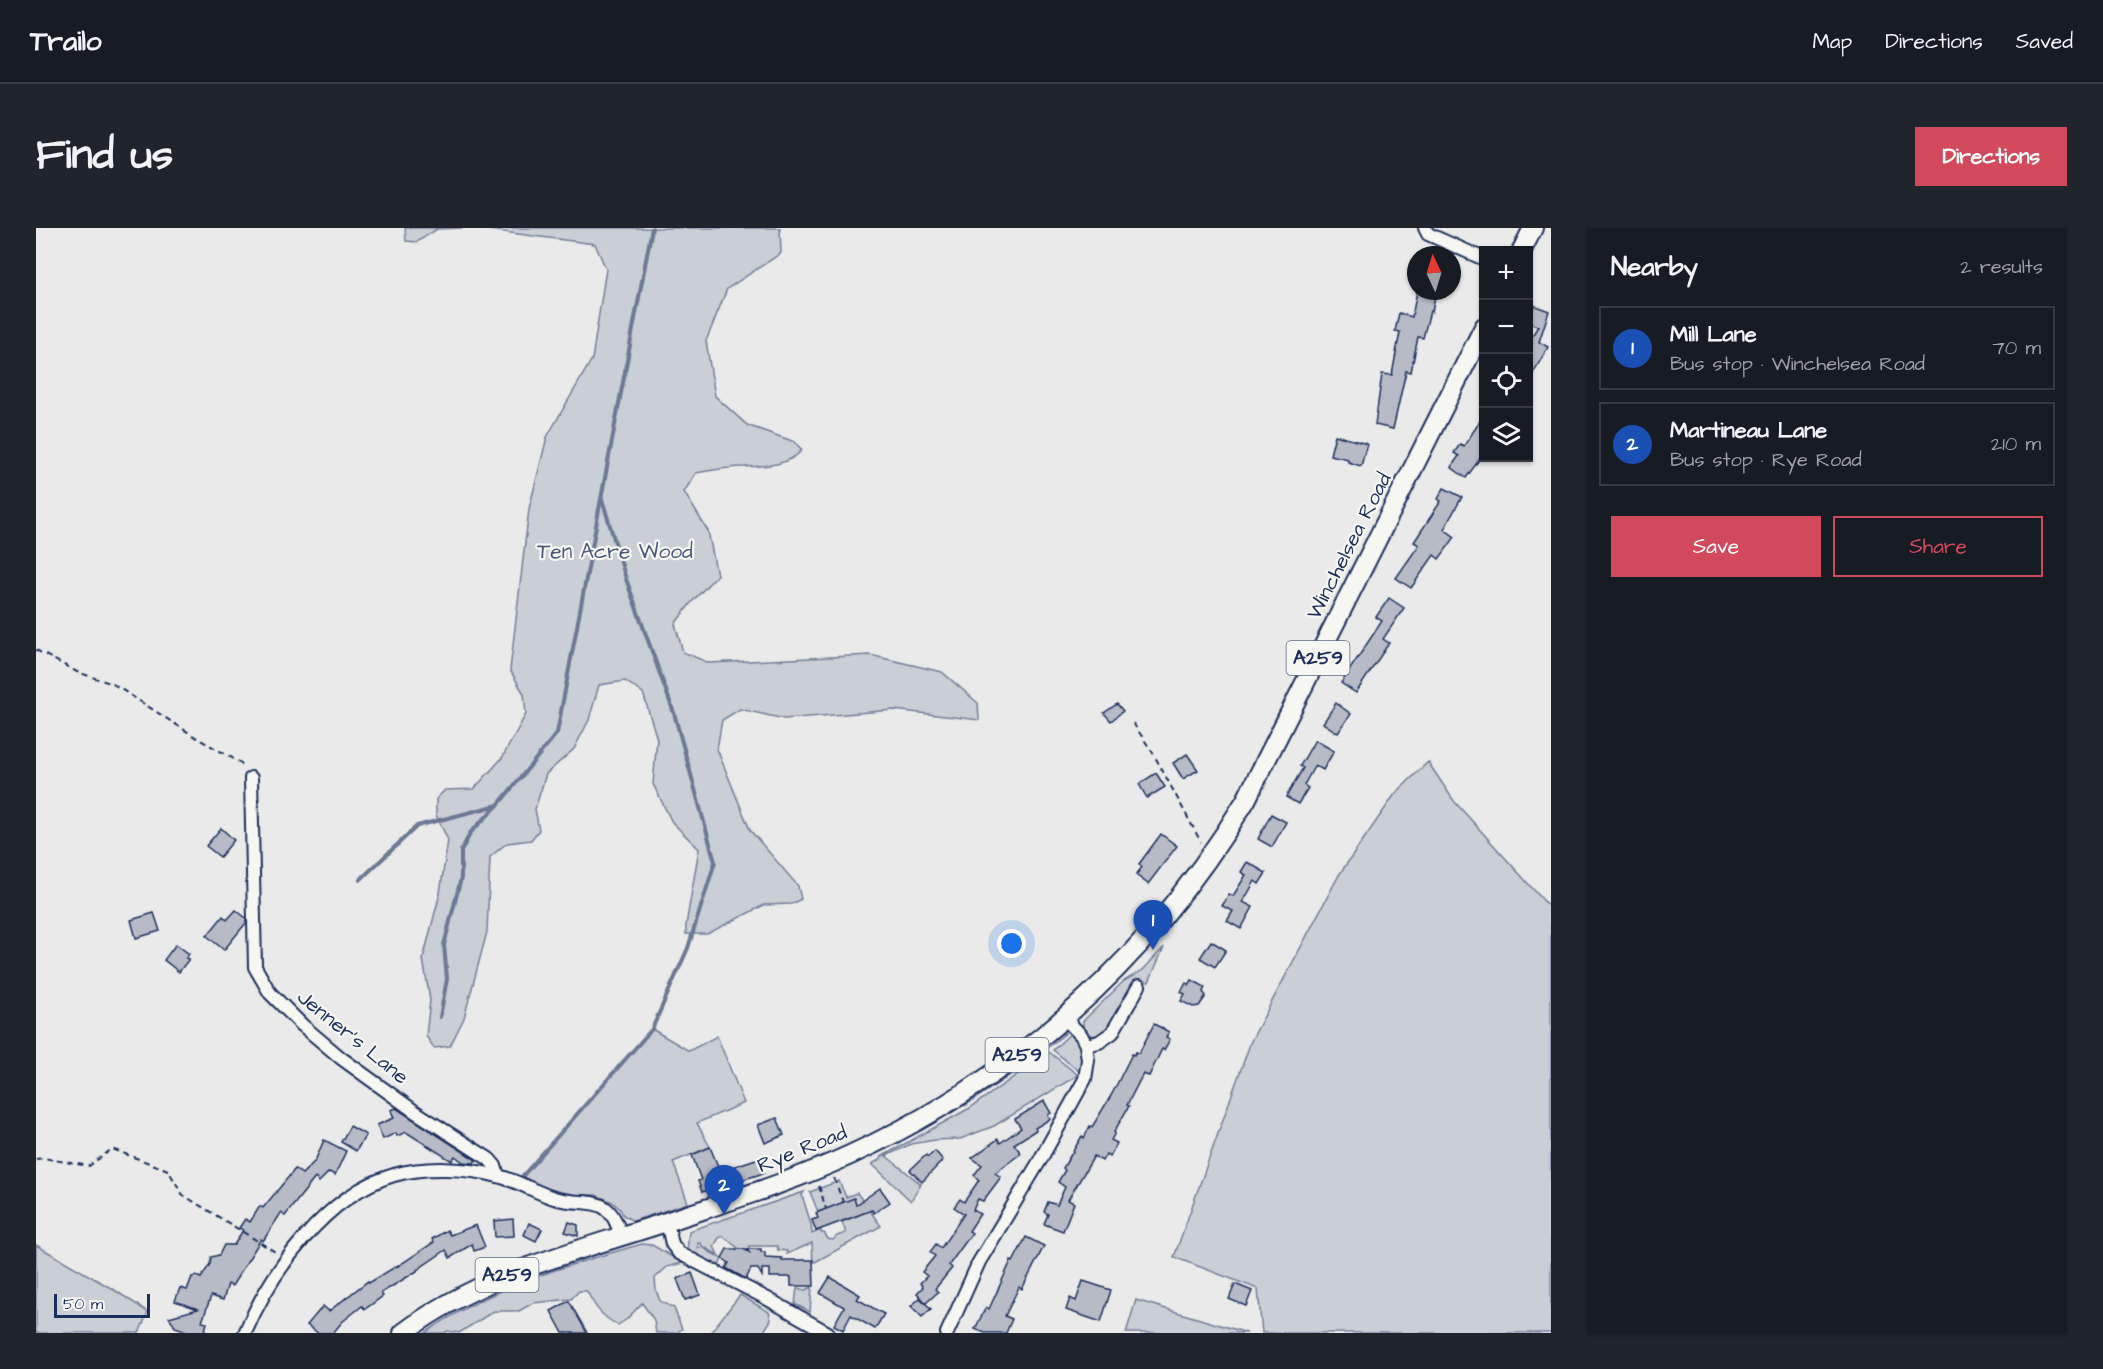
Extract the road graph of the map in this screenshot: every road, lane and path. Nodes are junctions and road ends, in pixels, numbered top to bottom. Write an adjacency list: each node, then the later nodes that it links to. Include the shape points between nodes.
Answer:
1 (1415, 228): 3 (street)
2 (1533, 228): 4 (highway)
3 (1427, 231): 5 (street)
4 (1524, 246)
5 (1479, 257)
6 (1479, 337): 10 (highway, Winchelsea Road / A259, via 1263,769)
7 (36, 650): 9 (path, via 139,699 242,763)
8 (1133, 723): 10 (path, via 1202,844)
9 (251, 778): 16 (street, Jenner's Lane, via 255,967 270,993 341,1058 489,1159)
10 (1212, 852): 11 (highway, Winchelsea Road / A259, via 1167,914)
11 (1127, 958): 13 (highway, Rye Road / A259)
12 (1139, 986): 14 (street, via 1112,1033)
13 (1065, 1018): 14 (street); 21 (highway, Rye Road / A259, via 974,1086 893,1134 801,1176)
14 (1086, 1045): 27 (street, via 1089,1060 1085,1079 979,1262)
15 (36, 1159): 23 (path, via 89,1166 112,1149 168,1170 183,1195)
16 (498, 1176): 22 (street, via 555,1198 602,1205 615,1218); 23 (street, via 435,1168 392,1175 341,1204 309,1231)
17 (834, 1178): 19 (path)
18 (818, 1185): 20 (path)
19 (843, 1202)
20 (826, 1209)
21 (667, 1222): 22 (highway, Rye Road / A259); 26 (street, via 672,1244 679,1253)
22 (621, 1236): 25 (highway, Rye Road / A259, via 501,1277 454,1300)
23 (286, 1259): 24 (street, via 257,1305)
24 (245, 1333)
25 (403, 1333)
26 (828, 1333)
27 (947, 1333)

